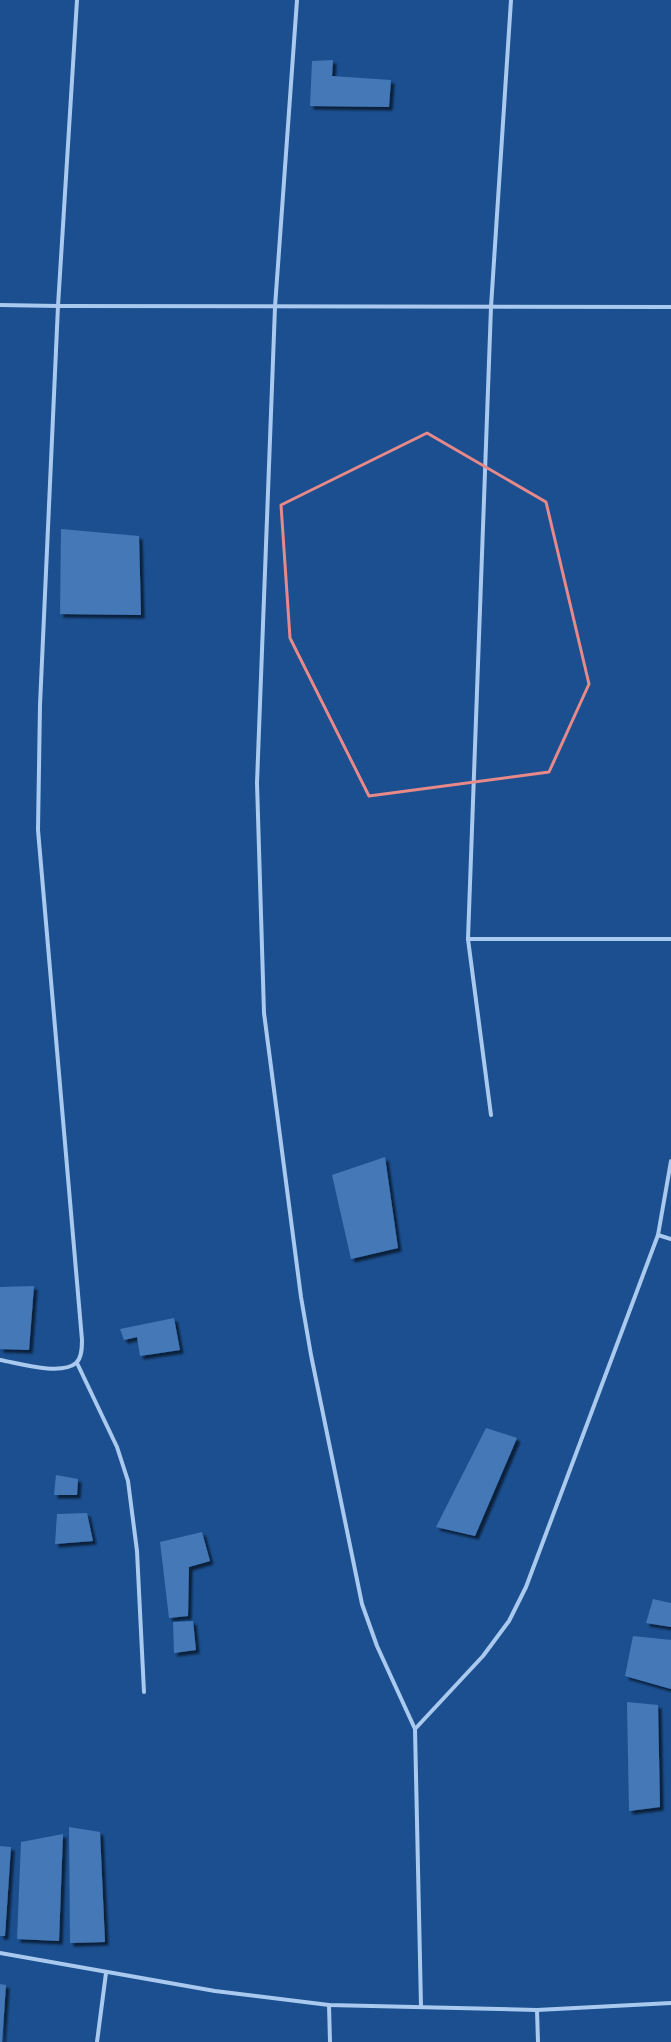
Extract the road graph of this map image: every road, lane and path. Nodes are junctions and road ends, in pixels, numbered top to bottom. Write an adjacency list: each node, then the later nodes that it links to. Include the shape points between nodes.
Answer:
1 (77, 0): 5 (street)
2 (297, 0): 6 (street)
3 (511, 0): 7 (street)
4 (0, 305): 5 (street)
5 (58, 306): 6 (street); 16 (street, via 40,705 38,830 82,1340)
6 (275, 307): 7 (street); 18 (street, via 257,783 264,1013 301,1297 362,1604 377,1646)
7 (491, 307): 8 (street); 9 (street)
8 (671, 307)
9 (468, 939): 10 (street); 11 (street)
10 (671, 940)
11 (491, 1115)
12 (671, 1161): 13 (street)
13 (658, 1235): 14 (street); 18 (street, via 526,1587 509,1621 483,1656)
14 (671, 1239)
15 (0, 1360): 16 (street, via 53,1369 67,1368)
16 (77, 1363): 17 (street, via 117,1447 128,1481 137,1551)
17 (144, 1692)
18 (415, 1729): 23 (street)
19 (0, 1953): 20 (street)
20 (106, 1973): 22 (street, via 215,1992); 25 (street)
21 (671, 2003): 24 (street)
22 (329, 2005): 23 (street); 26 (street)
23 (421, 2006): 24 (street)
24 (537, 2010): 27 (street)
25 (97, 2042)
26 (330, 2042)
27 (538, 2042)

